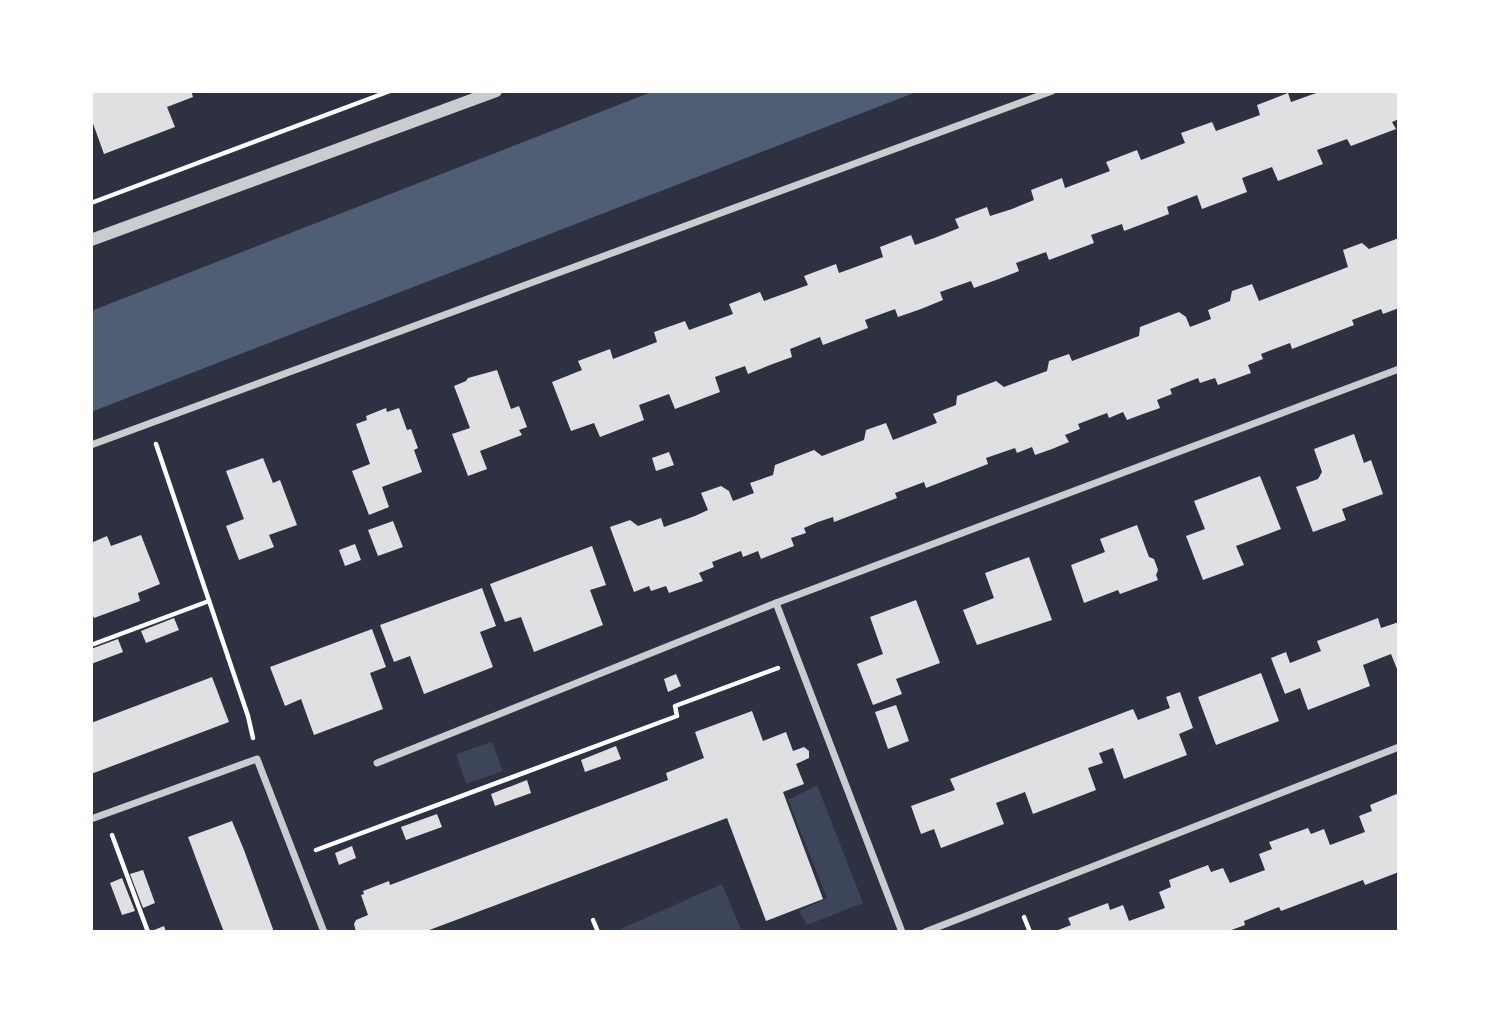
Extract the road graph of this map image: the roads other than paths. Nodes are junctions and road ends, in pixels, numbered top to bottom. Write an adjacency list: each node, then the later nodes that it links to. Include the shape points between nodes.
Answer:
1 (1052, 91): 5 (street)
2 (490, 92): 3 (street)
3 (91, 240)
4 (1399, 369): 6 (street)
5 (91, 445)
6 (776, 603): 8 (street); 11 (street)
7 (1399, 747): 12 (street)
8 (377, 763)
9 (91, 819): 10 (street, via 257,759)
10 (324, 932)
11 (901, 932)
12 (925, 932)

